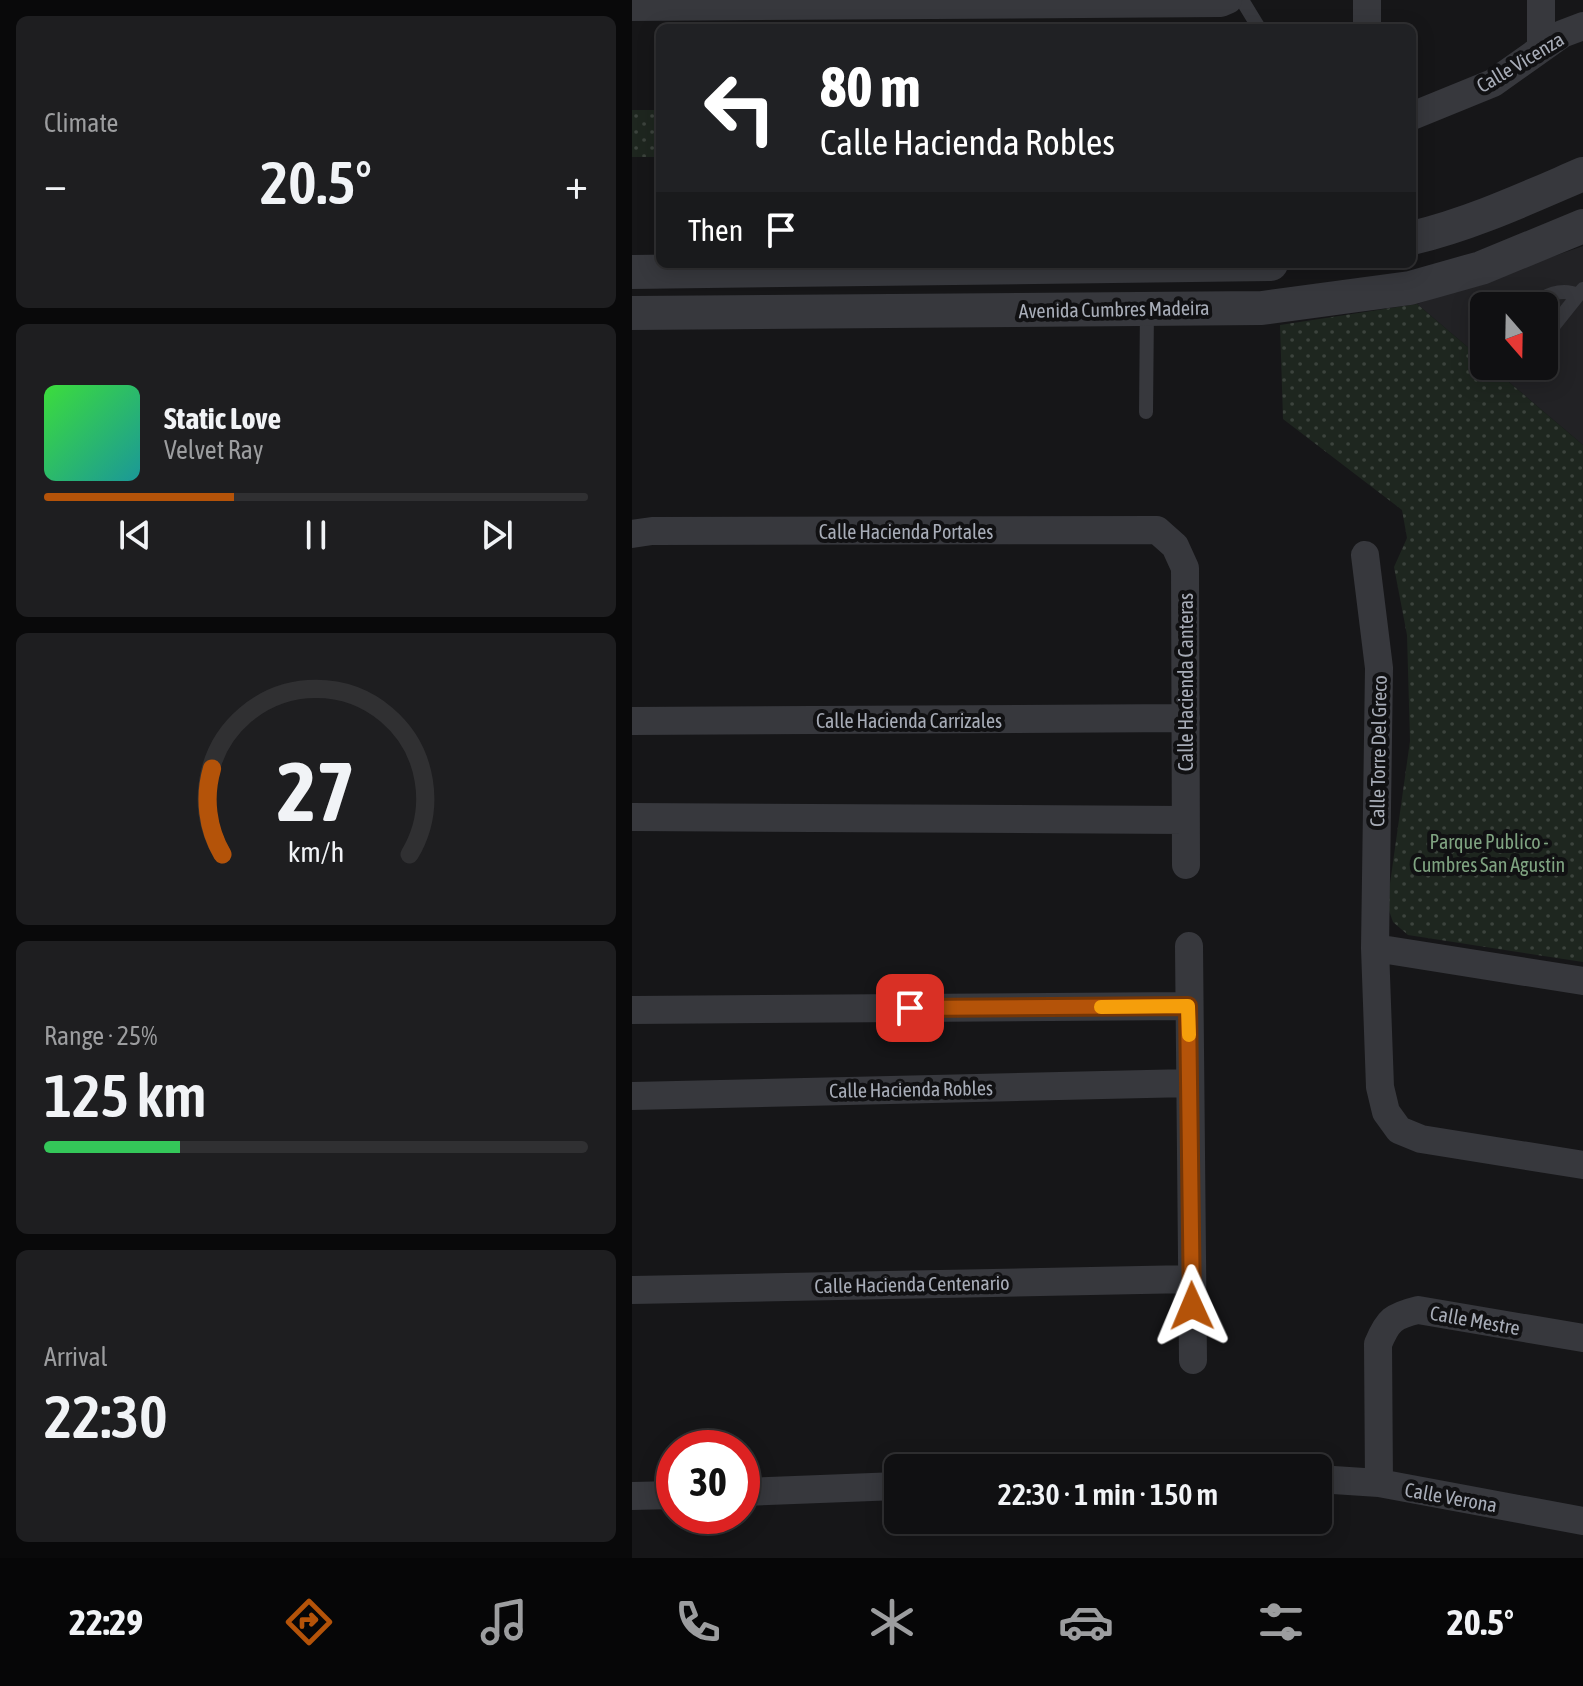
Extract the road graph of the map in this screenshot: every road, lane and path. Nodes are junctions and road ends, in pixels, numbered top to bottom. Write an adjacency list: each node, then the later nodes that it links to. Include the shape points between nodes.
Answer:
1 (1228, 0): 5 (street)
2 (1242, 0): 6 (lane)
3 (1367, 0): 7 (street)
4 (1541, 0): 9 (street)
5 (632, 7)
6 (1257, 24)
7 (1367, 24)
8 (1583, 26): 9 (street, Calle Vicenza)
9 (1541, 49): 10 (street, Calle Vicenza, via 1493,83)
10 (1416, 114)
11 (1583, 174): 13 (street)
12 (1580, 233): 15 (street, Avenida Cumbres Madeira, via 1410,288)
13 (1416, 237)
14 (632, 272): 15 (street, Avenida Cumbres Madeira)
15 (1264, 279): 18 (street, Avenida Cumbres Madeira)
16 (1580, 292): 17 (lane); 20 (lane)
17 (1558, 294)
18 (1147, 309): 19 (street, Avenida Cumbres Madeira); 21 (lane)
19 (632, 313)
20 (1558, 320)
21 (1146, 412)
22 (632, 534): 23 (street, Calle Hacienda Portales, via 1157,530)
23 (1175, 546): 25 (street, Calle Hacienda Canteras, via 1185,568)
24 (1365, 555): 31 (street, Calle Torre Del Greco, via 1379,668)
25 (1186, 718): 26 (street, Calle Hacienda Carrizales); 28 (street, Calle Hacienda Canteras)
26 (632, 721)
27 (632, 817): 28 (street)
28 (1185, 820): 29 (street, Calle Hacienda Canteras)
29 (1186, 865)
30 (1189, 946): 33 (street)
31 (1375, 948): 32 (street); 37 (street, Calle Torre Del Greco, via 1380,1087 1386,1112 1399,1130 1421,1139)
32 (1583, 981)
33 (1188, 1006): 34 (street); 35 (street)
34 (632, 1010)
35 (1190, 1083): 36 (street, Calle Hacienda Robles); 38 (street)
36 (632, 1096)
37 (1583, 1165)
38 (1191, 1279): 39 (street, Calle Hacienda Centenario); 41 (street)
39 (632, 1290)
40 (1583, 1338): 43 (street, Calle Mestre, via 1418,1310 1399,1315 1386,1325 1378,1344)
41 (1193, 1360)
42 (1332, 1480): 43 (street, Calle Verona)
43 (1379, 1483): 48 (street, Calle Verona)
44 (884, 1487): 45 (street)
45 (760, 1491)
46 (656, 1495): 47 (street)
47 (632, 1496)
48 (1583, 1521)

